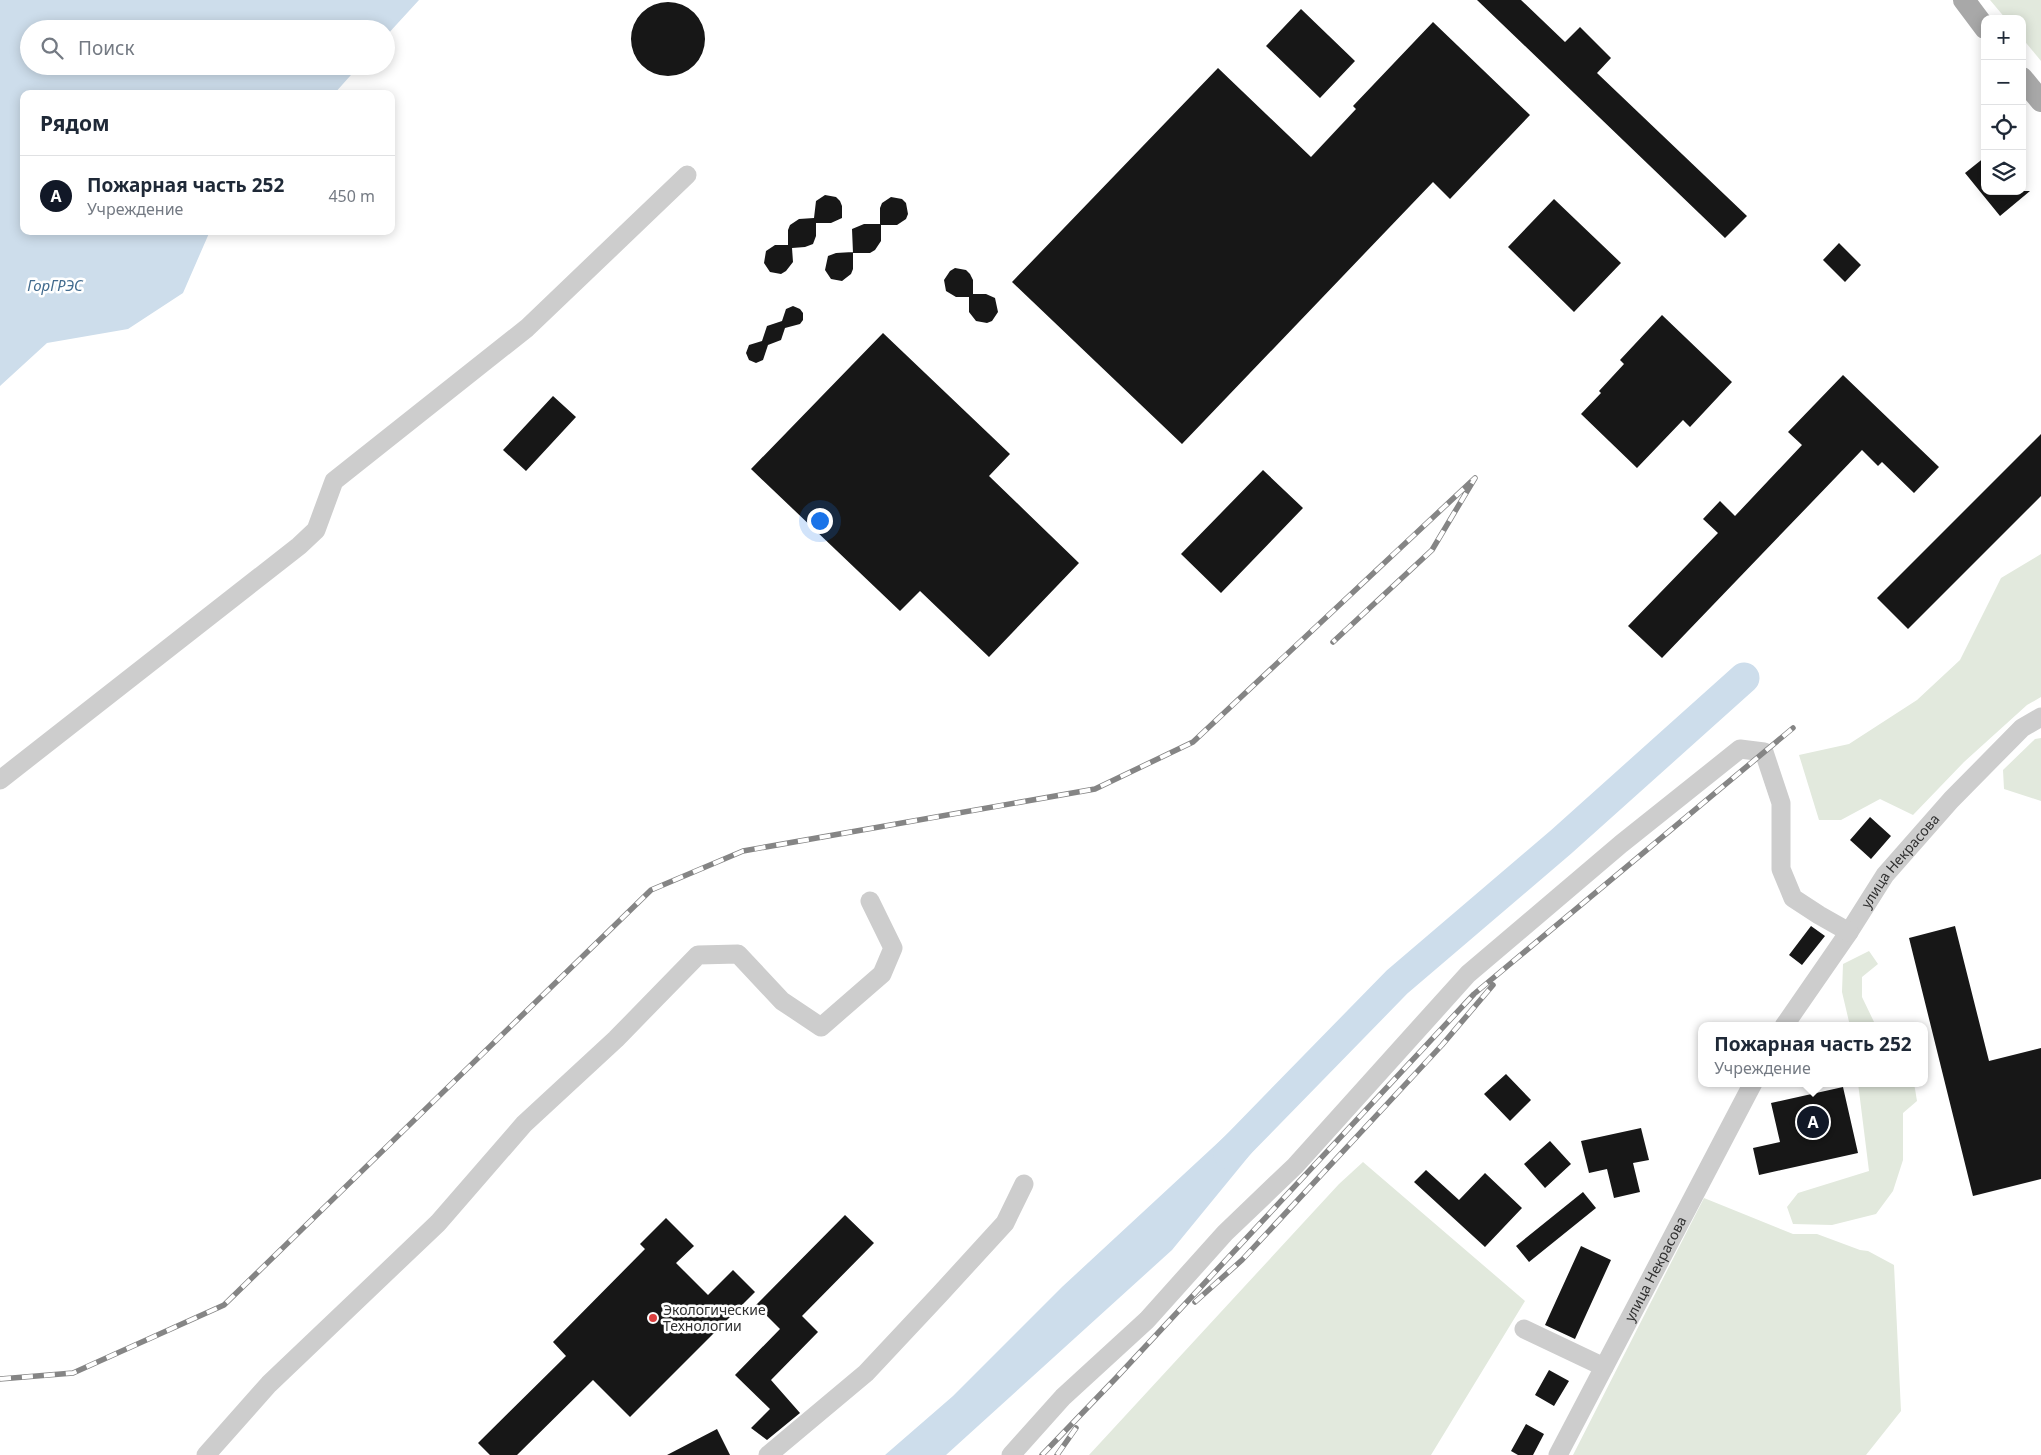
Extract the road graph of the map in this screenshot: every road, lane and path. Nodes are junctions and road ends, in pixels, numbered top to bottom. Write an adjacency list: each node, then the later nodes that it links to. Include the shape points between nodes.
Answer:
1 (1964, 0): 2 (main road)
2 (1981, 23)
3 (2026, 83): 4 (main road)
4 (2041, 101)
5 (687, 175): 7 (street, via 527,328 334,481 316,530 299,546)
6 (2041, 717): 9 (street, улица Некрасова, via 2022,728 1951,800 1885,875)
7 (0, 780)
8 (870, 901): 15 (street, via 893,948 882,974 821,1027 782,1001 738,954 698,955 616,1040 524,1124 438,1223 269,1384)
9 (1849, 932): 10 (street, улица Некрасова); 17 (street, via 1793,898 1780,869 1782,803 1764,752 1740,749 1621,844 1468,974 1295,1166 1225,1232 1146,1320 1063,1397)
10 (1787, 1022)
11 (1751, 1087): 14 (street, улица Некрасова)
12 (1024, 1184): 16 (street, via 1005,1223 866,1373)
13 (1524, 1329): 14 (street)
14 (1604, 1367): 18 (street, улица Некрасова)
15 (206, 1455)
16 (768, 1455)
17 (1011, 1455)
18 (1558, 1455)

